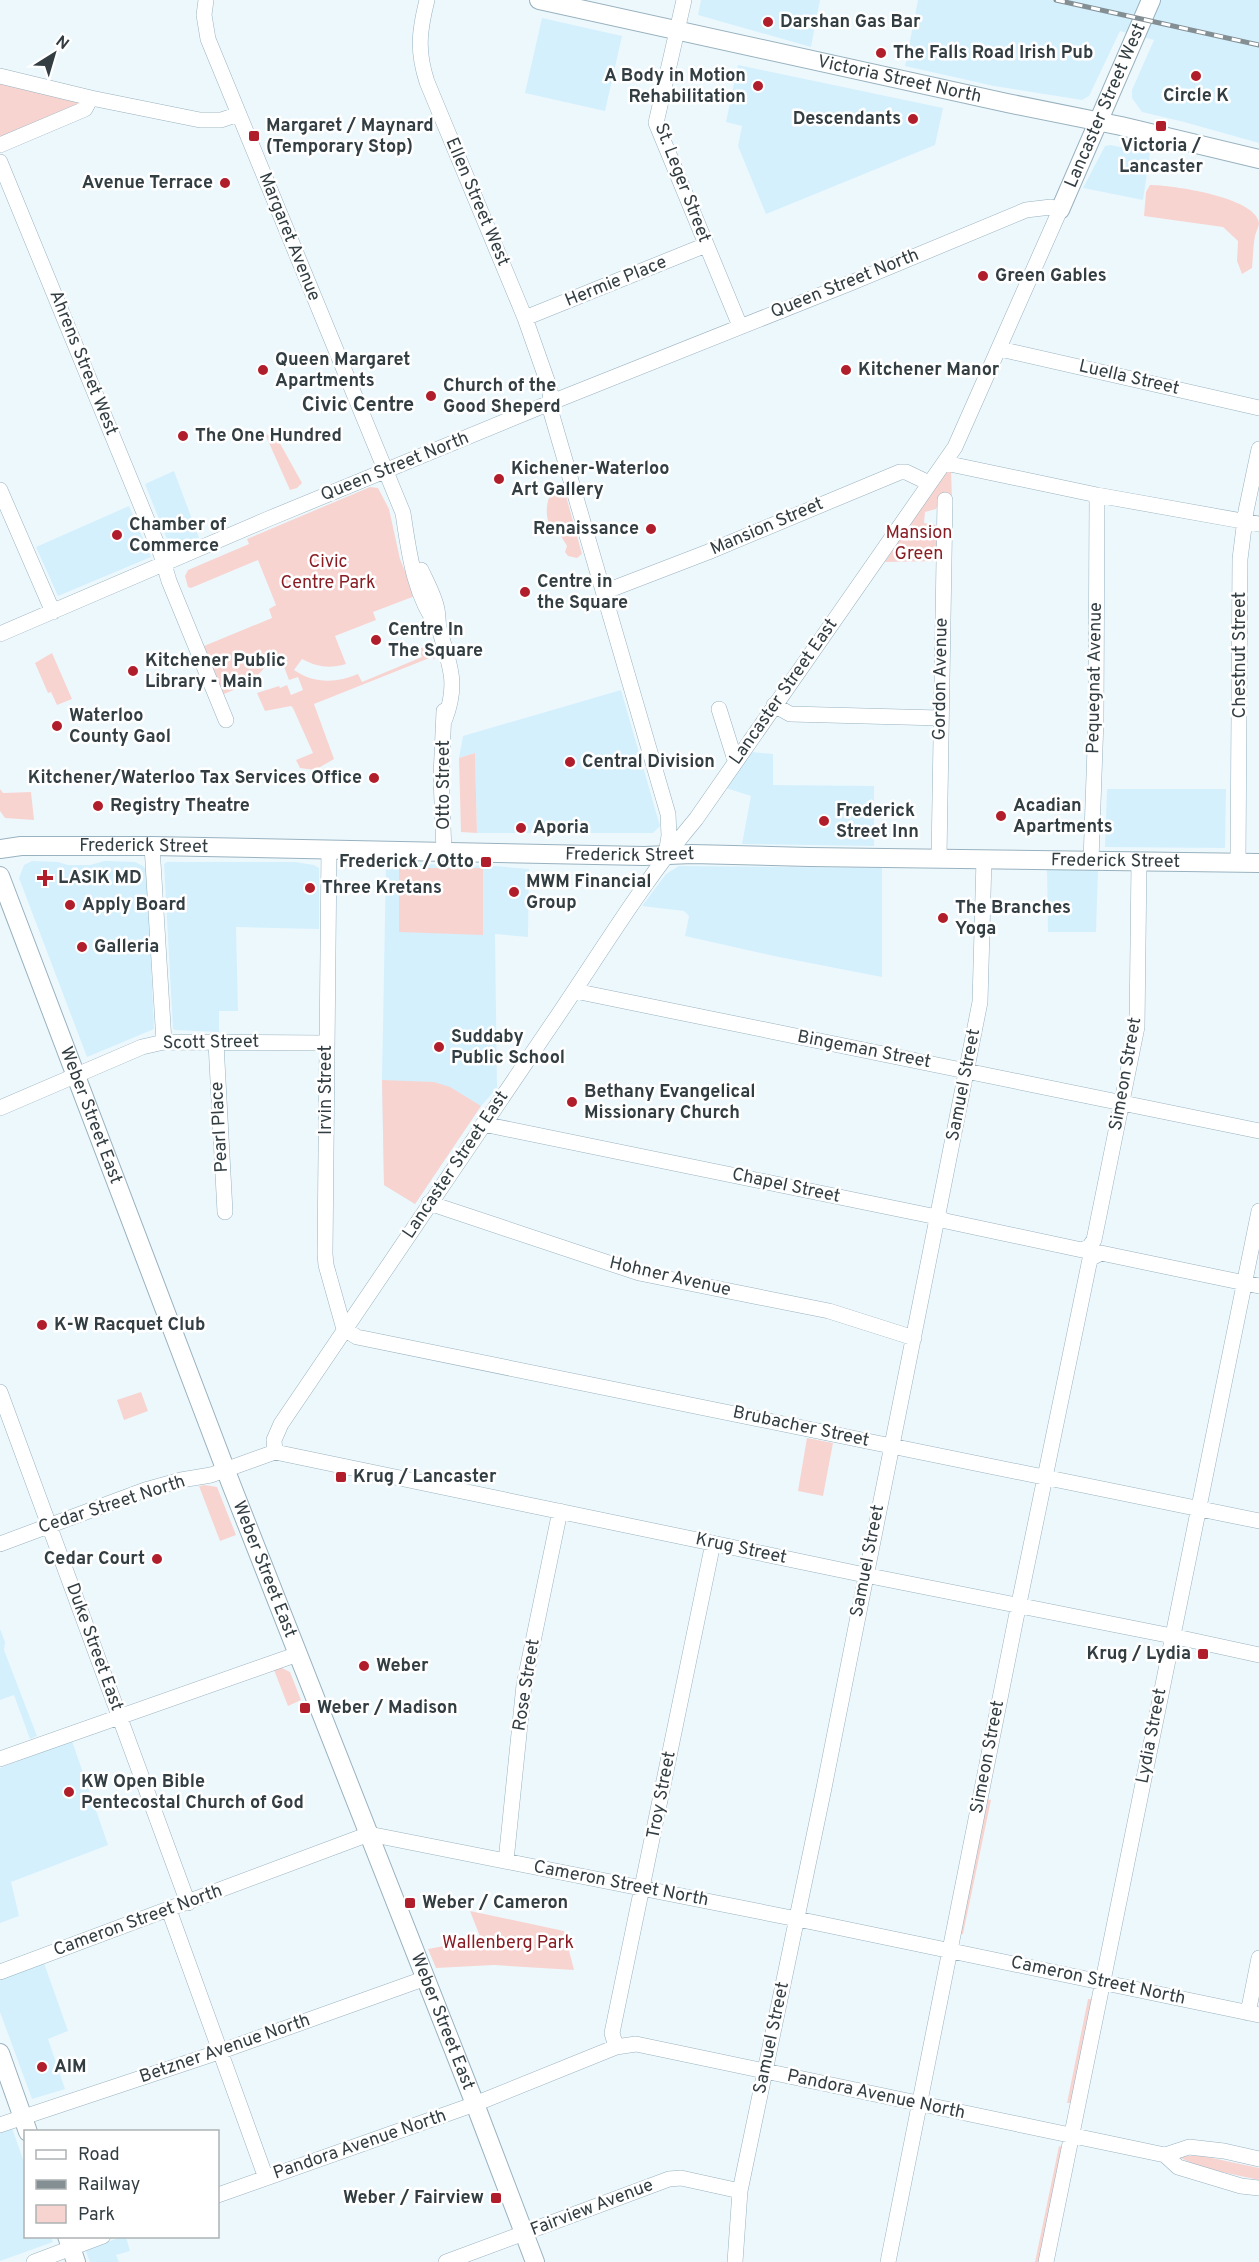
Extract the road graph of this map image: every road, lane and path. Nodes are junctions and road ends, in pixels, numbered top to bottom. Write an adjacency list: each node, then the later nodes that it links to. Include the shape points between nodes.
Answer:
1 (206, 0): 9 (street, Margaret Avenue, via 208,39)
2 (427, 0): 16 (street, Ellen Street West, via 421,24 420,61)
3 (539, 0): 6 (main road, Victoria Street North)
4 (684, 0): 6 (street, St. Leger Street)
5 (1150, 0): 10 (main road, Lancaster Street West)
6 (677, 31): 10 (main road, Victoria Street North); 15 (street, St. Leger Street, via 656,123)
7 (0, 76): 8 (street)
8 (91, 98): 9 (street, via 200,120 221,120); 11 (street, via 85,109)
9 (239, 114): 23 (street, Margaret Avenue)
10 (1098, 121): 12 (main road, Victoria Street North); 14 (main road, Lancaster Street West)
11 (0, 145)
12 (1259, 159)
13 (0, 162): 29 (street, Ahrens Street West)
14 (1060, 210): 17 (street, Queen Street North, via 1026,210); 18 (street, Lancaster Street East)
15 (706, 245): 16 (street, Hermie Place); 17 (street, St. Leger Street)
16 (525, 318): 19 (street, Ellen Street West)
17 (740, 326): 19 (street, Queen Street North)
18 (1000, 349): 20 (street, Luella Street); 22 (street, Lancaster Street East)
19 (552, 402): 23 (street, Queen Street North); 30 (street, Ellen Street West, via 552,416)
20 (1259, 408)
21 (1259, 449): 28 (street, Chestnut Street)
22 (945, 463): 24 (street, Lancaster Street East); 26 (street)
23 (386, 471): 29 (street, Queen Street North); 43 (street, Otto Street, via 403,513 411,556 431,590 450,660 453,696 445,719 441,777)
24 (929, 483): 30 (street, Mansion Street, via 900,472); 33 (street, Lancaster Street East)
25 (0, 490): 31 (street)
26 (1097, 495): 28 (street); 47 (street, Pequegnat Avenue)
27 (945, 500): 35 (street, Gordon Avenue)
28 (1252, 523): 49 (street, Chestnut Street, via 1240,560)
29 (164, 565): 31 (street, Queen Street North); 36 (street, Ahrens Street West)
30 (604, 592): 38 (street, Ellen Street West)
31 (53, 612): 32 (street, Queen Street North)
32 (0, 634)
33 (774, 705): 35 (street, via 790,714); 37 (street, Lancaster Street East)
34 (719, 709): 37 (street)
35 (940, 718): 45 (street, Gordon Avenue)
36 (226, 720)
37 (735, 760): 39 (street, Lancaster Street East)
38 (668, 814): 39 (street, via 678,822); 44 (street, Ellen Street West)
39 (696, 819): 44 (street, Lancaster Street East)
40 (152, 846): 41 (main road, Frederick Street); 42 (main road, Frederick Street); 53 (street)
41 (0, 849)
42 (329, 849): 43 (main road, Frederick Street); 55 (street, Irvin Street)
43 (444, 852): 44 (main road, Frederick Street)
44 (666, 856): 45 (main road, Frederick Street); 52 (street, Lancaster Street East)
45 (939, 858): 46 (main road, Frederick Street)
46 (984, 859): 47 (main road, Frederick Street); 56 (street, Samuel Street, via 982,990)
47 (1092, 861): 48 (main road, Frederick Street)
48 (1139, 862): 49 (main road, Frederick Street); 58 (street, Simeon Street, via 1137,1027)
49 (1238, 863): 50 (main road, Frederick Street)
50 (1259, 863)
51 (0, 876): 57 (main road, Weber Street East)
52 (575, 991): 56 (street, Bingeman Street); 60 (street, Lancaster Street East)
53 (164, 1042): 54 (street, Scott Street); 57 (street, Scott Street)
54 (216, 1043): 55 (street, Scott Street); 64 (street, Pearl Place)
55 (326, 1043): 68 (street, Irvin Street, via 326,1265)
56 (967, 1071): 58 (street, Bingeman Street); 65 (street, Samuel Street)
57 (75, 1075): 59 (street, Scott Street); 73 (main road, Weber Street East)
58 (1122, 1102): 61 (street, Bingeman Street); 66 (street, Simeon Street)
59 (0, 1108)
60 (483, 1124): 62 (street, Lancaster Street East); 65 (street, Chapel Street)
61 (1259, 1131)
62 (429, 1203): 68 (street, Lancaster Street East); 69 (street, Hohner Avenue, via 639,1273 829,1311)
63 (1259, 1211): 67 (street, Lydia Street)
64 (225, 1212)
65 (937, 1217): 66 (street, Chapel Street); 69 (street, Samuel Street)
66 (1092, 1251): 67 (street, Chapel Street); 74 (street, Simeon Street)
67 (1252, 1285): 75 (street, Lydia Street)
68 (344, 1329): 71 (street, Brubacher Street, via 357,1337); 72 (street, Lancaster Street East, via 281,1424)
69 (914, 1338): 71 (street, Samuel Street)
70 (0, 1392): 78 (street, Duke Street East)
71 (891, 1446): 74 (street, Brubacher Street); 81 (street, Samuel Street)
72 (274, 1452): 73 (street); 76 (street, Krug Street)
73 (226, 1470): 78 (street, Cedar Street North, via 145,1490); 84 (main road, Weber Street East)
74 (1046, 1477): 75 (street, Brubacher Street); 82 (street, Simeon Street)
75 (1198, 1508): 77 (street, Brubacher Street); 83 (street, Lydia Street)
76 (560, 1511): 79 (street, Krug Street); 89 (street, Rose Street, via 524,1685)
77 (1259, 1521)
78 (50, 1526): 80 (street, Cedar Street North); 86 (street, Duke Street East)
79 (713, 1543): 81 (street, Krug Street); 90 (street, Troy Street)
80 (0, 1544)
81 (865, 1575): 82 (street, Krug Street); 93 (street, Samuel Street)
82 (1018, 1606): 83 (street, Krug Street); 94 (street, Simeon Street)
83 (1172, 1636): 85 (street, Krug Street); 98 (street, Lydia Street)
84 (298, 1654): 86 (street); 88 (main road, Weber Street East)
85 (1259, 1655)
86 (119, 1716): 87 (street); 91 (street, Duke Street East)
87 (0, 1760)
88 (369, 1834): 89 (street, Cameron Street North); 91 (street, Cameron Street North); 97 (main road, Weber Street East)
89 (506, 1861): 90 (street, Cameron Street North)
90 (643, 1888): 93 (street, Cameron Street North); 100 (street, Troy Street, via 612,2033)
91 (188, 1903): 92 (street, Cameron Street North)
92 (169, 1910): 96 (street, Cameron Street North); 101 (street)
93 (797, 1919): 94 (street, Cameron Street North); 103 (street, Samuel Street)
94 (950, 1950): 98 (street, Cameron Street North); 105 (street, Simeon Street)
95 (1259, 1958): 99 (street)
96 (0, 1972)
97 (426, 1978): 101 (street, Betzner Avenue North); 104 (main road, Weber Street East)
98 (1103, 1982): 99 (street, Cameron Street North); 108 (street, Lydia Street)
99 (1253, 2014)
100 (616, 2047): 103 (street, Pandora Avenue North, via 636,2044); 104 (street, Pandora Avenue North)
101 (222, 2051): 106 (street, Betzner Avenue North); 111 (street)
102 (0, 2053): 106 (main road)
103 (765, 2073): 105 (street, Pandora Avenue North); 113 (street, Samuel Street)
104 (475, 2104): 111 (street, Pandora Avenue North); 115 (main road, Weber Street East)
105 (920, 2104): 108 (street, Pandora Avenue North); 122 (street, Simeon Street)
106 (25, 2124): 107 (street, Betzner Avenue North)
107 (0, 2125)
108 (1071, 2135): 109 (street, Pandora Avenue North); 123 (street, Lydia Street)
109 (1165, 2155): 110 (street, via 1189,2147); 112 (street, via 1178,2167)
110 (1259, 2159)
111 (266, 2178): 114 (street, Pandora Avenue North)
112 (1259, 2188)
113 (740, 2190): 115 (street, Fairview Avenue, via 669,2179); 121 (street, Samuel Street)
114 (219, 2195)
115 (524, 2234): 119 (street, Fairview Avenue); 120 (main road, Weber Street East)
116 (98, 2238): 117 (street)
117 (71, 2249): 118 (street)
118 (34, 2262)
119 (446, 2262)
120 (535, 2262)
121 (735, 2262)
122 (888, 2262)
123 (1046, 2262)

